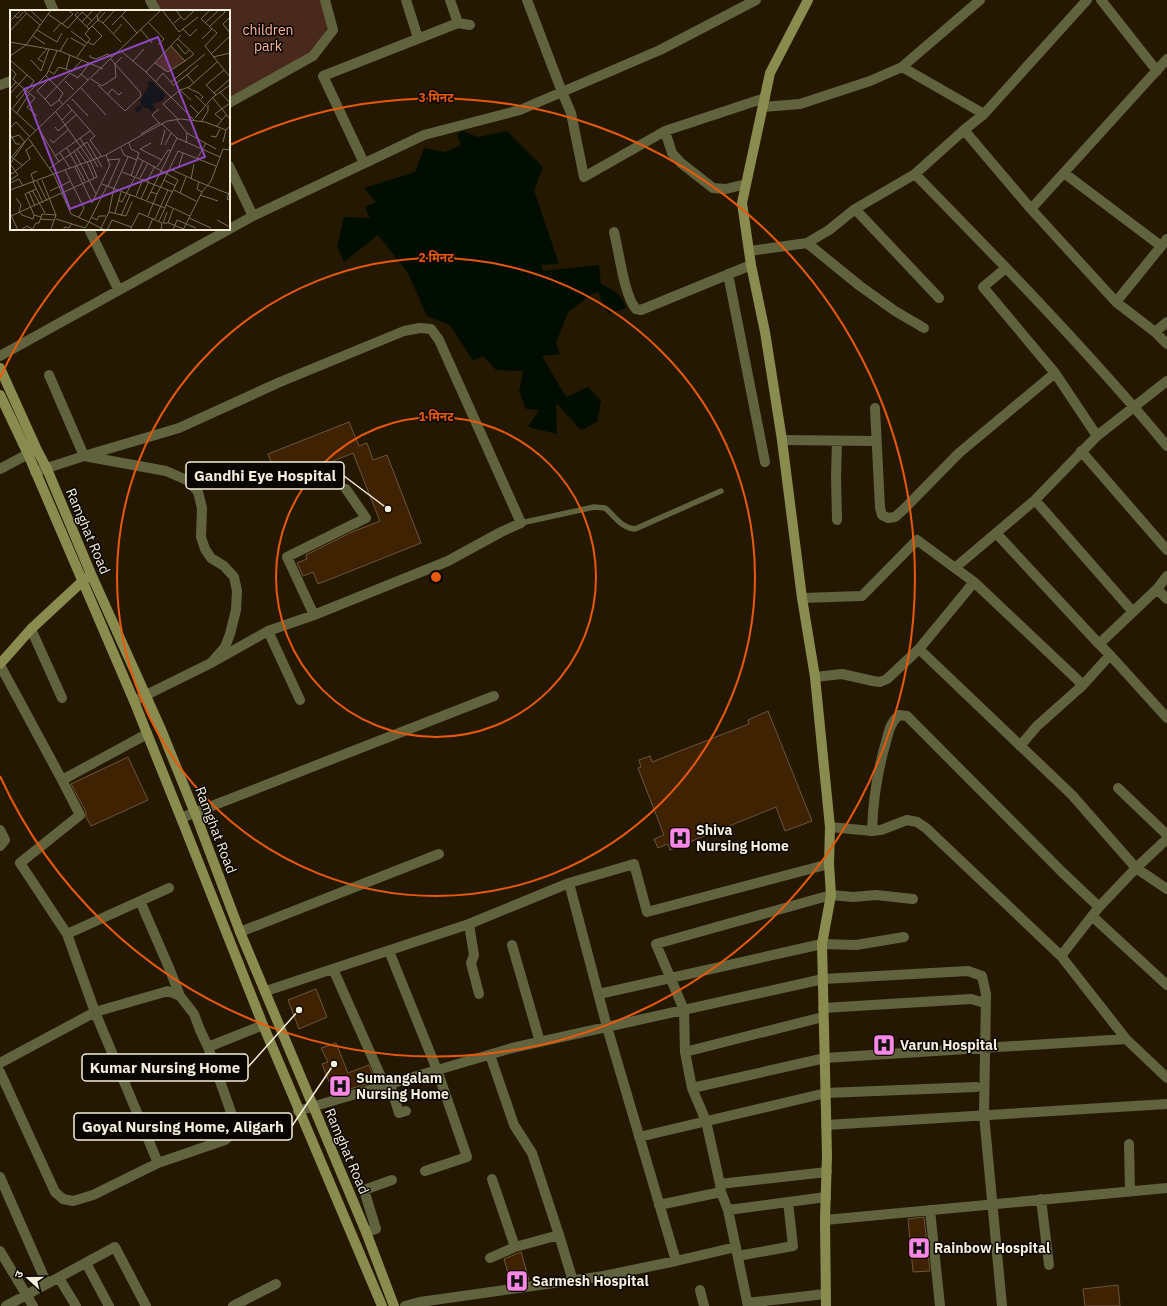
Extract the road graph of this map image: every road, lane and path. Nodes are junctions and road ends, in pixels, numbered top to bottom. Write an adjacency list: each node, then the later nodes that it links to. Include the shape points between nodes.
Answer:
1 (49, 0): 12 (street)
2 (150, 0): 13 (street)
3 (325, 0): 23 (street, via 333,30 314,56)
4 (406, 0): 16 (street)
5 (450, 0): 14 (street)
6 (527, 0): 22 (street)
7 (756, 0): 22 (street, via 660,50)
8 (808, 0): 24 (main road, via 770,73)
9 (980, 0): 18 (street)
10 (1087, 0): 25 (street)
11 (1101, 0): 19 (street)
12 (54, 10)
13 (155, 10)
14 (458, 23): 15 (street); 16 (street)
15 (470, 25)
16 (418, 38): 28 (street, via 323,76)
17 (1167, 59): 19 (street)
18 (902, 67): 24 (street, via 870,81 800,104); 25 (street)
19 (1157, 71): 30 (street)
20 (10, 81): 21 (street)
21 (0, 85)
22 (562, 92): 27 (street, via 571,113 584,177); 28 (street, via 520,110 424,135)
23 (230, 102)
24 (764, 103): 27 (street); 32 (main road)
25 (984, 114): 26 (street)
26 (964, 130): 31 (street); 34 (street)
27 (665, 131): 32 (street, via 672,153 713,188 726,189)
28 (364, 163): 35 (street)
29 (230, 168): 35 (street)
30 (1064, 173): 34 (street); 41 (street)
31 (915, 174): 33 (street); 44 (street)
32 (746, 184): 42 (main road, via 742,203)
33 (855, 209): 40 (street, via 829,230); 47 (street)
34 (1031, 209): 48 (street)
35 (253, 216): 36 (street)
36 (230, 229)
37 (89, 230): 46 (street)
38 (227, 230): 46 (street)
39 (614, 232): 45 (street, via 631,304 636,310)
40 (806, 242): 42 (street); 50 (street, via 860,286)
41 (1164, 243): 48 (street)
42 (750, 251): 43 (main road)
43 (751, 265): 45 (street); 62 (main road)
44 (1006, 268): 55 (street, via 983,288); 59 (street)
45 (728, 274): 69 (street)
46 (118, 290): 53 (street)
47 (939, 298)
48 (1116, 302): 51 (street)
49 (1167, 322): 51 (street)
50 (924, 328)
51 (1155, 332): 52 (street)
52 (1167, 344)
53 (0, 356)
54 (0, 368): 70 (main road, Ramghat Road)
55 (1055, 373): 61 (street); 64 (street, via 959,453 895,517 888,518 882,515 880,508)
56 (49, 375): 68 (street)
57 (1167, 381): 59 (street)
58 (0, 395): 67 (main road, Ramghat Road)
59 (1134, 406): 61 (street); 65 (street)
60 (876, 408): 64 (street)
61 (1097, 436): 66 (street)
62 (782, 440): 63 (street); 86 (main road)
63 (837, 441): 64 (street); 76 (street)
64 (876, 441)
65 (1167, 446)
66 (1081, 452): 75 (street); 79 (street)
67 (28, 454): 71 (street); 72 (main road, Ramghat Road)
68 (84, 456): 70 (street); 77 (street, via 179,428 280,382 404,331 431,329 439,340); 95 (street, via 166,471 189,481 198,492 202,508 201,537 205,549 211,558 224,566 234,577 237,591 236,610 225,648)
69 (765, 462)
70 (47, 468): 72 (street); 81 (main road, Ramghat Road)
71 (0, 469)
72 (35, 472): 83 (main road, Ramghat Road)
73 (346, 489): 89 (street, via 366,518 286,557)
74 (721, 491): 77 (lane, via 635,529 621,524 605,508 594,507)
75 (1035, 500): 78 (street); 88 (street)
76 (837, 520)
77 (521, 523): 89 (street, via 448,561)
78 (996, 533): 80 (street); 92 (street)
79 (1167, 550)
80 (956, 568): 84 (street); 86 (street, via 917,540 862,596)
81 (91, 574): 83 (main road); 99 (main road, Ramghat Road)
82 (1167, 576): 85 (street)
83 (82, 582): 90 (main road); 103 (main road, Ramghat Road)
84 (974, 582): 93 (street); 98 (street)
85 (1157, 589): 87 (street); 88 (street)
86 (802, 598): 97 (main road)
87 (1167, 599)
88 (1133, 612): 92 (street)
89 (314, 615): 91 (street)
90 (31, 629): 96 (main road); 101 (street)
91 (268, 631): 95 (street); 102 (street)
92 (1099, 644): 94 (street)
93 (918, 648): 97 (street, via 887,679 880,682 842,674); 106 (street)
94 (1110, 655): 98 (street); 104 (street)
95 (211, 663): 99 (street)
96 (0, 664): 107 (street)
97 (815, 678): 111 (main road)
98 (1083, 685): 106 (street, via 1036,726)
99 (146, 696): 103 (street); 109 (main road, Ramghat Road)
100 (494, 696): 109 (street)
101 (62, 698)
102 (300, 700)
103 (134, 701): 105 (main road, Ramghat Road)
104 (1167, 718)
105 (147, 734): 107 (street); 110 (main road, Ramghat Road)
106 (1020, 746): 119 (street, via 1072,795)
107 (62, 780): 130 (street, via 80,815 20,863)
108 (1118, 788): 114 (street)
109 (195, 813): 110 (street); 129 (main road, Ramghat Road)
110 (181, 818): 148 (main road, Ramghat Road)
111 (830, 827): 113 (street); 118 (main road)
112 (0, 830): 116 (street, via 5,840)
113 (872, 831): 126 (street, via 876,782 892,721 898,715 907,716); 135 (street, via 907,820 926,828)
114 (1167, 835)
115 (1167, 839): 119 (street)
116 (0, 846)
117 (439, 854): 129 (street)
118 (830, 864): 120 (street, via 647,912 634,864); 123 (main road)
119 (1136, 868): 122 (street); 126 (street)
120 (569, 883): 128 (street); 142 (street)
121 (169, 888): 125 (street)
122 (1167, 889)
123 (831, 895): 124 (street, via 876,895); 132 (main road); 137 (street, via 656,944)
124 (913, 899)
125 (140, 901): 130 (street); 143 (street)
126 (1099, 907): 127 (street)
127 (1092, 916): 135 (street); 139 (street)
128 (469, 924): 134 (street); 141 (street, via 474,955 470,963)
129 (240, 932): 140 (main road, Ramghat Road)
130 (67, 934): 146 (street)
131 (904, 937): 132 (street, via 856,945)
132 (822, 944): 137 (street); 138 (main road)
133 (512, 945): 151 (street)
134 (389, 950): 136 (street); 158 (street)
135 (1061, 956): 150 (street)
136 (333, 969): 140 (street); 161 (street)
137 (670, 978): 142 (street); 145 (street)
138 (823, 979): 144 (street, via 968,971 982,976); 145 (street); 147 (main road)
139 (1167, 985)
140 (266, 992): 166 (main road, Ramghat Road)
141 (480, 994)
142 (599, 994): 149 (street)
143 (180, 996): 146 (street, via 168,990); 152 (street, via 194,1014)
144 (985, 1003): 147 (street, via 971,999); 153 (street)
145 (684, 1010): 149 (street); 154 (street)
146 (95, 1012): 157 (street); 174 (street)
147 (823, 1013): 154 (street); 156 (main road)
148 (263, 1025): 152 (street); 167 (main road, Ramghat Road)
149 (608, 1027): 151 (street); 172 (street)
150 (1126, 1039): 153 (street); 160 (street)
151 (540, 1042): 155 (street)
152 (208, 1047): 174 (street, via 232,1115 234,1127 231,1136)
153 (986, 1048): 156 (street); 169 (street)
154 (685, 1052): 163 (street)
155 (490, 1055): 158 (street); 192 (street, via 514,1125 532,1153)
156 (825, 1058): 163 (street); 164 (main road)
157 (0, 1064)
158 (437, 1070): 161 (street); 175 (street, via 467,1157)
159 (0, 1072): 174 (street, via 55,1192 63,1200 73,1202 93,1195)
160 (1167, 1078)
161 (387, 1085): 166 (street); 168 (street, via 399,1113)
162 (976, 1087): 164 (street)
163 (692, 1088): 170 (street)
164 (826, 1093): 170 (street); 171 (main road)
165 (1167, 1104): 169 (street)
166 (313, 1107): 167 (street); 191 (main road, Ramghat Road)
167 (298, 1111): 214 (main road, Ramghat Road)
168 (406, 1111)
169 (984, 1115): 171 (street); 186 (street)
170 (706, 1121): 172 (street); 180 (street)
171 (826, 1125): 176 (main road)
172 (639, 1137): 187 (street)
173 (1129, 1144): 182 (street)
174 (158, 1164)
175 (424, 1170)
176 (827, 1172): 180 (street); 183 (main road)
177 (0, 1177): 202 (street)
178 (492, 1179): 193 (street)
179 (392, 1180): 191 (street, via 364,1190 376,1229)
180 (720, 1188): 187 (street); 188 (street)
181 (1167, 1188): 182 (street)
182 (1130, 1191): 184 (street)
183 (826, 1197): 185 (street); 190 (main road)
184 (1041, 1199): 186 (street); 199 (street)
185 (788, 1202): 188 (street); 195 (street, via 793,1246)
186 (992, 1204): 189 (street); 220 (street)
187 (659, 1205): 197 (street)
188 (728, 1210): 195 (street)
189 (930, 1210): 190 (street); 219 (street)
190 (825, 1220): 205 (main road)
191 (366, 1232): 215 (main road, Ramghat Road)
192 (559, 1235): 193 (street); 201 (street)
193 (515, 1247): 196 (street)
194 (0, 1250): 206 (street)
195 (737, 1251): 197 (street); 207 (street)
196 (490, 1258)
197 (676, 1261): 201 (street)
198 (86, 1263): 200 (street); 211 (street); 212 (street, via 115,1247)
199 (1049, 1265)
200 (59, 1278): 202 (street); 210 (street)
201 (573, 1281): 216 (street)
202 (47, 1284): 206 (street)
203 (276, 1284): 213 (street)
204 (700, 1290): 217 (street)
205 (825, 1294): 207 (street); 218 (main road)
206 (26, 1295): 208 (street); 209 (street)
207 (748, 1304)
208 (6, 1306)
209 (33, 1306)
210 (76, 1306)
211 (109, 1306)
212 (146, 1306)
213 (233, 1306)
214 (382, 1306)
215 (394, 1306)
216 (405, 1306)
217 (704, 1306)
218 (826, 1306)
219 (940, 1306)
220 (1002, 1306)

